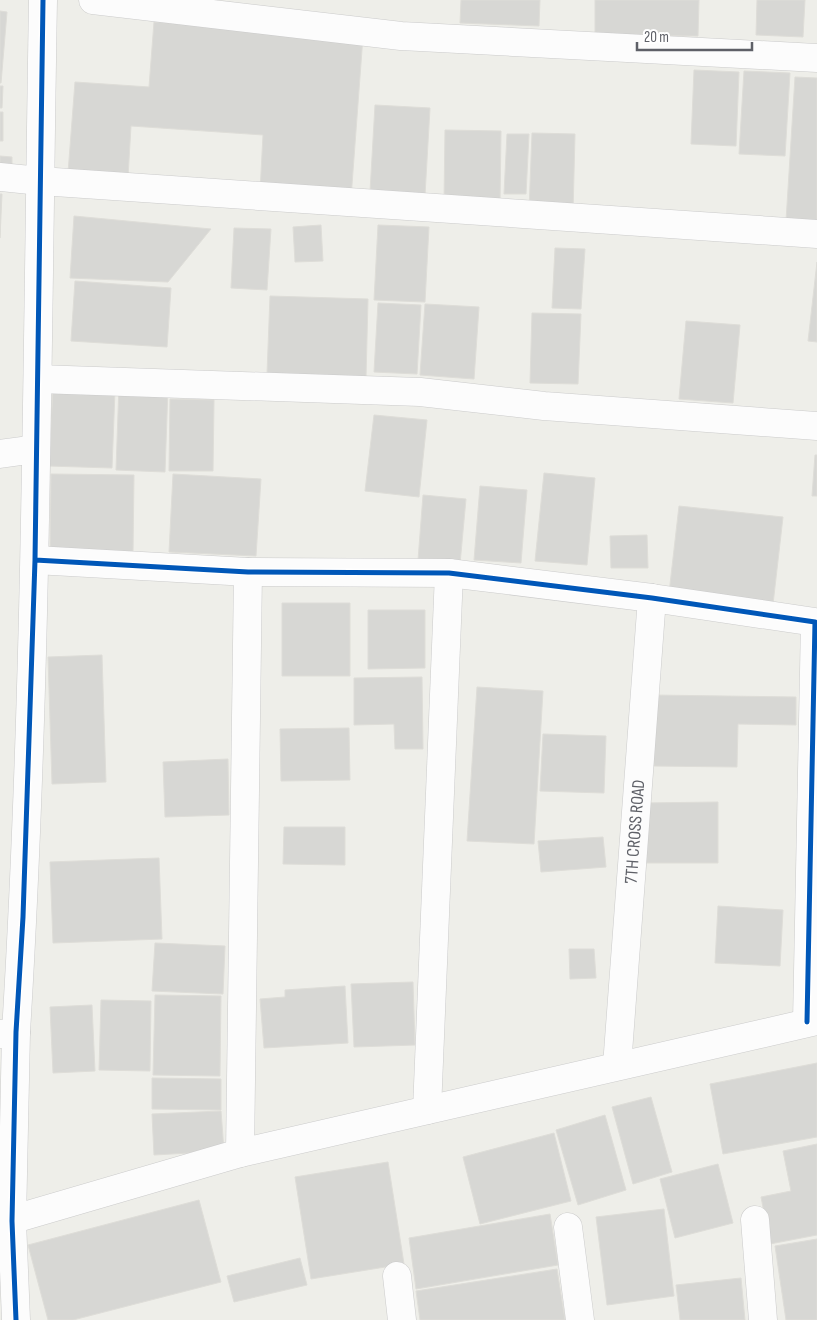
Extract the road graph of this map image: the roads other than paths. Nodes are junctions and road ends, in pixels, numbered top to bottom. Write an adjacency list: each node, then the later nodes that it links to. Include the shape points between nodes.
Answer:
1 (43, 0): 5 (street)
2 (93, 0): 3 (street, via 401,36)
3 (817, 58)
4 (0, 177): 5 (street)
5 (40, 181): 6 (street); 7 (street)
6 (817, 234)
7 (38, 379): 8 (street, via 420,392 544,406); 9 (street)
8 (817, 426)
9 (36, 449): 10 (street); 11 (street)
10 (0, 454)
11 (35, 560): 12 (street); 17 (street, via 23,916)
12 (248, 572): 13 (street); 20 (street)
13 (449, 573): 14 (street); 19 (street)
14 (652, 598): 15 (street); 18 (street, 7TH CROSS ROAD)
15 (816, 622): 16 (street)
16 (812, 1021): 18 (street)
17 (8, 1033): 22 (street)
18 (617, 1066): 19 (street)
19 (427, 1110): 20 (street)
20 (240, 1153): 22 (street)
21 (755, 1220): 28 (street)
22 (6, 1222): 25 (street)
23 (568, 1227): 27 (street)
24 (397, 1276): 26 (street)
25 (16, 1320)
26 (402, 1320)
27 (580, 1320)
28 (762, 1320)

